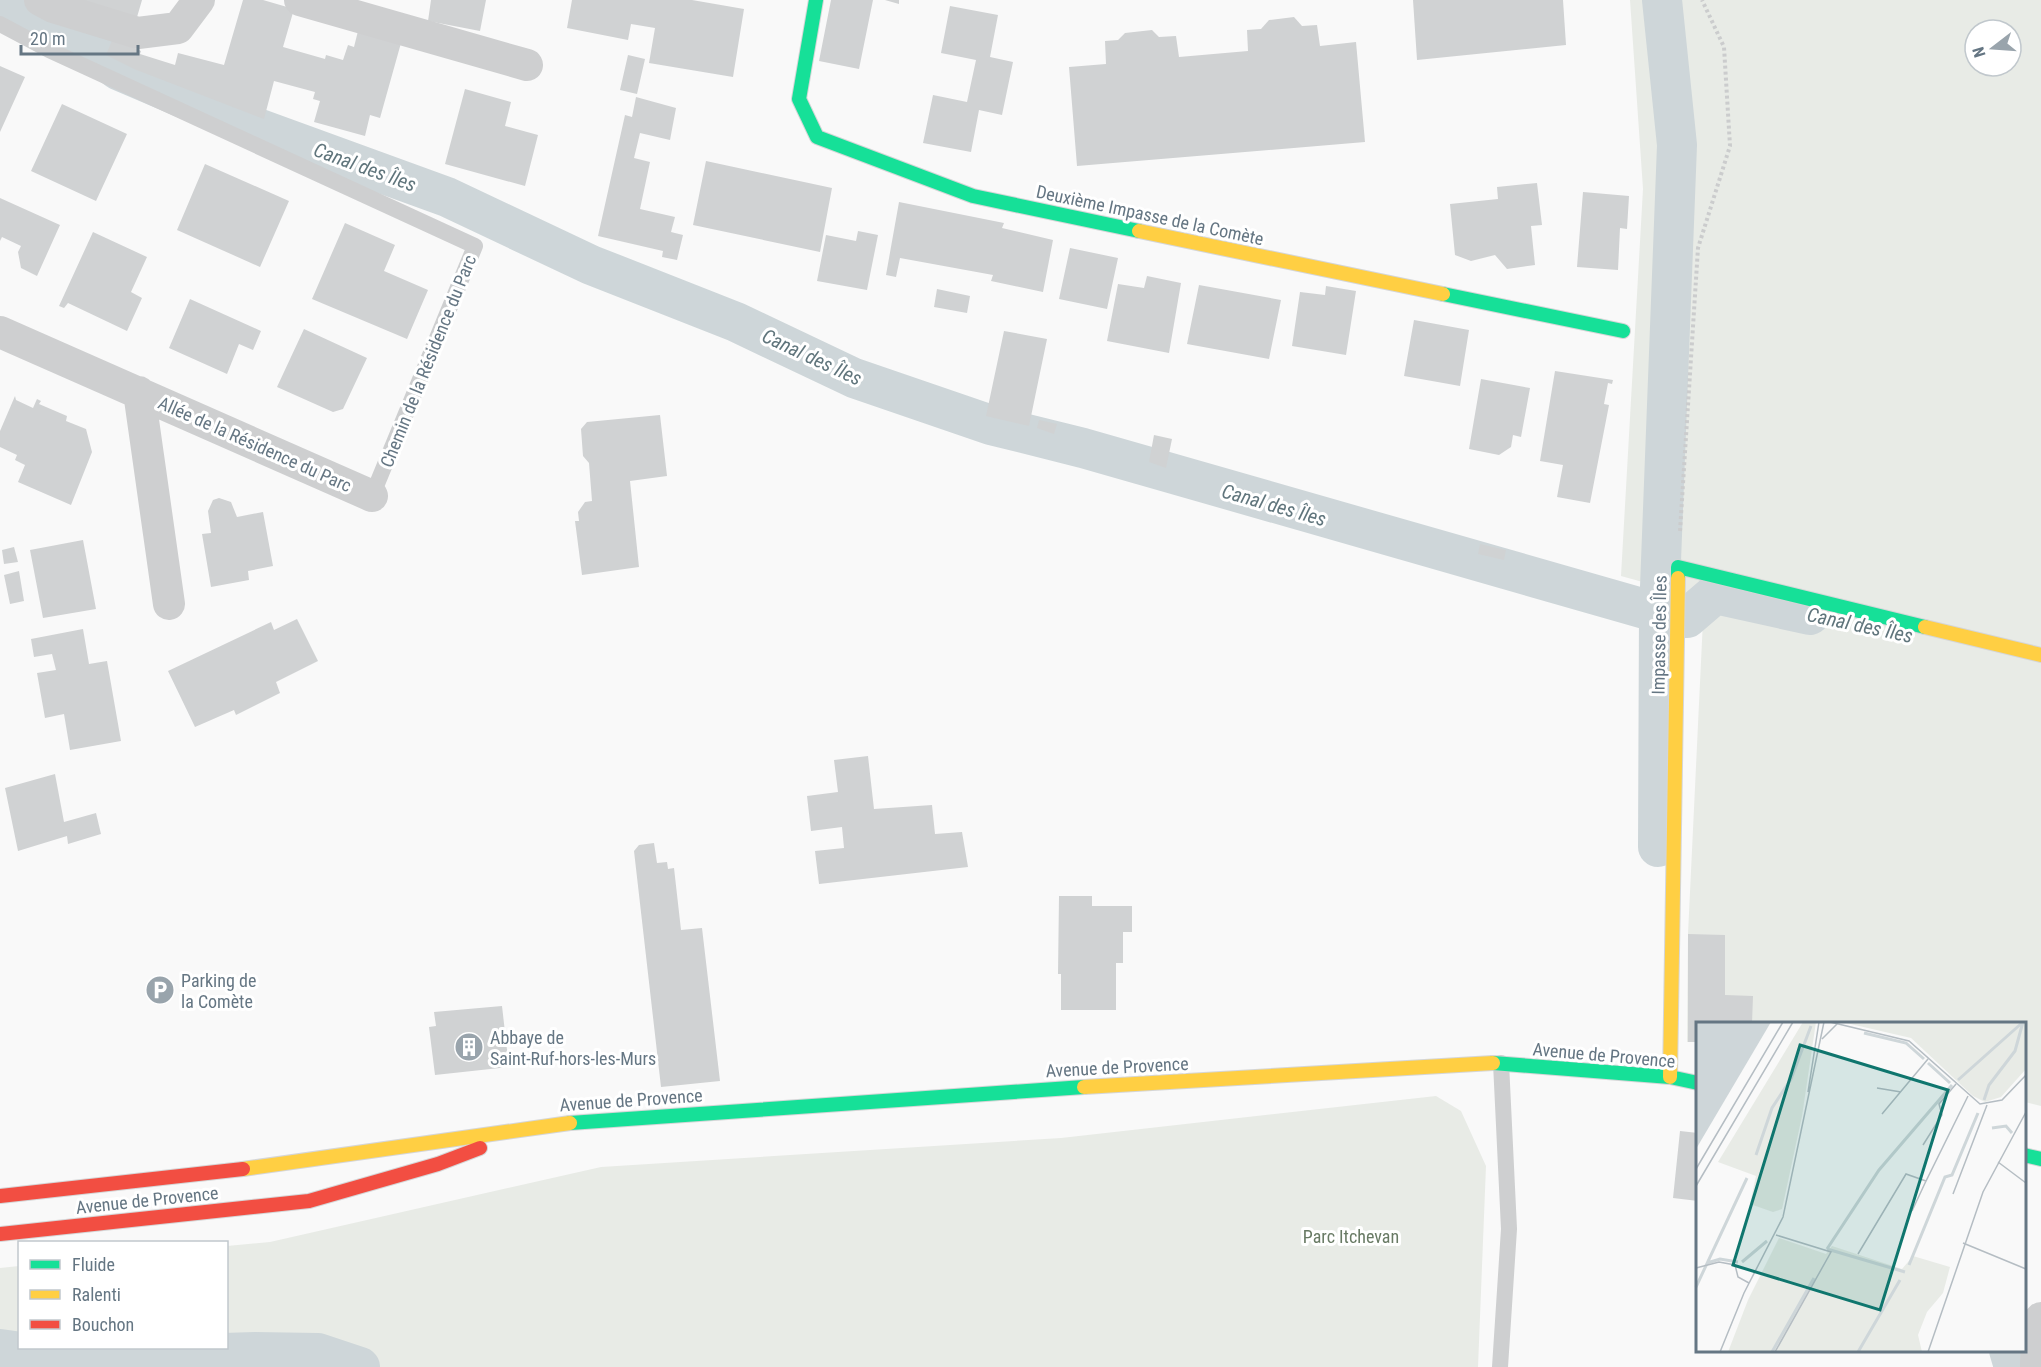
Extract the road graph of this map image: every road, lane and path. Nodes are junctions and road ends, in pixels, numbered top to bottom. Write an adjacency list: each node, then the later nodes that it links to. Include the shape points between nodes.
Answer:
1 (40, 0): 2 (street, via 138,33 178,28)
2 (199, 0)
3 (300, 0): 7 (street)
4 (816, 0): 8 (main road, Deuxième Impasse de la Comète, via 799,99 817,137 973,196)
5 (1702, 0): 12 (path, via 1724,47 1730,146 1698,248)
6 (0, 24): 11 (lane, Chemin de la Résidence du Parc, via 48,50 475,246)
7 (527, 65)
8 (1623, 331)
9 (0, 332): 10 (street, Allée de la Résidence du Parc)
10 (139, 392): 11 (street, Allée de la Résidence du Parc); 13 (street, Allée de la Résidence du Parc)
11 (372, 495)
12 (1678, 567): 14 (main road, Impasse des Îles); 16 (main road, Impasse des Îles)
13 (169, 604)
14 (2041, 655)
15 (1501, 1064): 16 (main road, Avenue de Provence); 18 (main road, Avenue de Provence, via 1059,1088); 24 (lane, via 1509,1229)
16 (1670, 1077): 17 (main road, Avenue de Provence)
17 (1696, 1083)
18 (538, 1126): 21 (main road, Avenue de Provence, via 239,1170); 22 (main road, Avenue de Provence, via 438,1164 309,1201)
19 (2026, 1155): 20 (main road)
20 (2041, 1159)
21 (0, 1196)
22 (0, 1234)
23 (2041, 1317): 25 (street, via 2037,1322)
24 (1500, 1367)
25 (2036, 1367)

